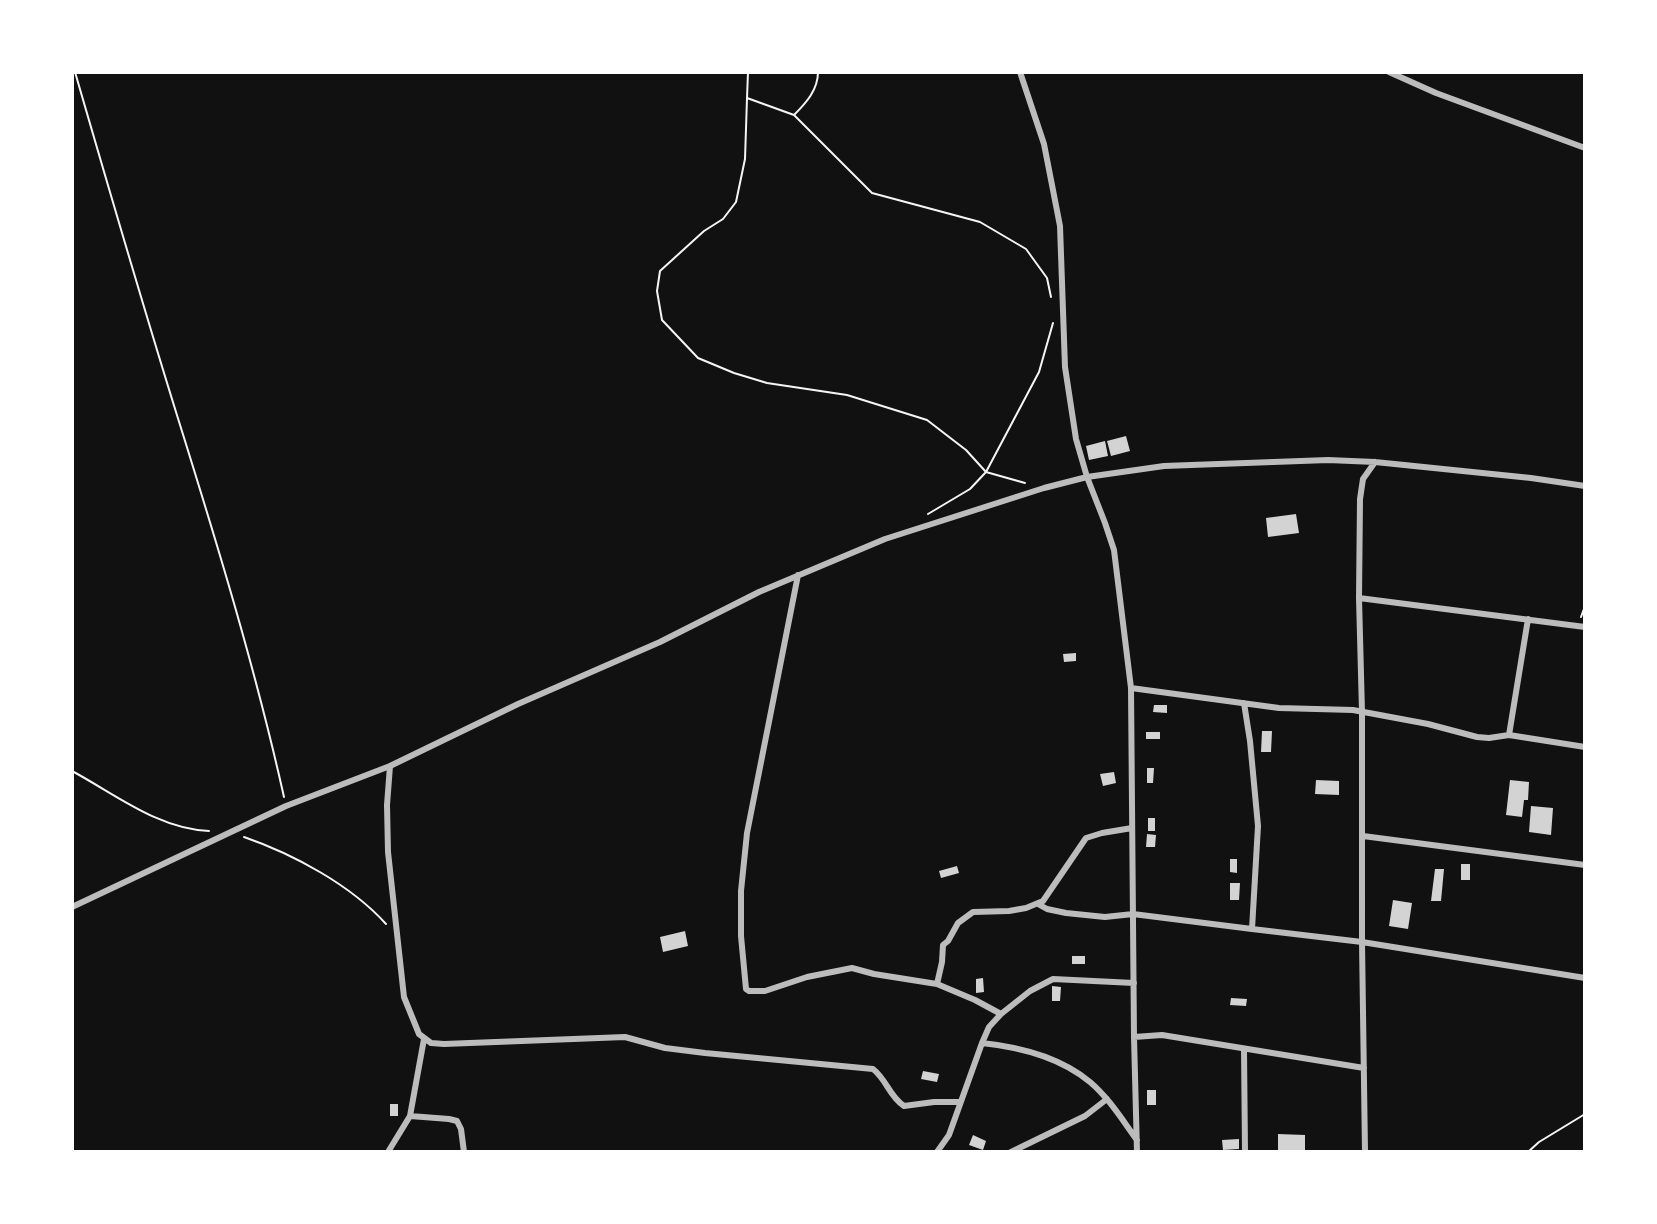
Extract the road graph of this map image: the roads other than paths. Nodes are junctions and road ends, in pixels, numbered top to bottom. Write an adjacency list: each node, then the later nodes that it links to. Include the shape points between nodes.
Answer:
1 (1020, 72): 5 (street, via 1044,144 1060,226 1065,367 1076,439)
2 (1389, 72): 3 (street)
3 (1585, 148)
4 (1376, 462): 5 (street, via 1241,462 1164,466); 6 (street); 8 (street, via 1363,479 1360,499)
5 (1087, 477): 7 (street, via 885,539); 11 (street, via 1113,550)
6 (1585, 486)
7 (798, 575): 16 (street); 27 (street, via 747,833 741,891 746,989 765,991 852,968)
8 (1359, 598): 9 (street); 13 (street)
9 (1528, 620): 10 (street); 14 (street)
10 (1585, 627)
11 (1131, 688): 12 (street); 17 (street)
12 (1244, 703): 13 (street); 23 (street, via 1258,826)
13 (1362, 712): 14 (street, via 1477,737); 18 (street)
14 (1509, 735): 15 (street)
15 (1585, 747)
16 (390, 766): 21 (street, via 286,806); 30 (street, via 388,852 396,934 404,997)
17 (1132, 828): 20 (street, via 1086,838 1050,893); 22 (street)
18 (1363, 836): 19 (street); 24 (street)
19 (1585, 865)
20 (1038, 904): 22 (street, via 1082,915); 27 (street, via 1009,911 973,912 958,923 943,945)
21 (72, 907)
22 (1133, 914): 23 (street); 26 (street)
23 (1252, 928): 24 (street)
24 (1362, 942): 25 (street); 33 (street)
25 (1585, 978)
26 (1134, 983): 28 (street, via 1053,980 1030,991); 29 (street)
27 (937, 984): 28 (street)
28 (1001, 1014): 31 (street)
29 (1134, 1037): 32 (street, via 1162,1035); 37 (street)
30 (424, 1039): 35 (street, via 444,1044 625,1037 665,1048 873,1070 904,1106); 36 (street)
31 (982, 1043): 34 (street, via 1047,1056 1090,1082); 35 (street)
32 (1244, 1049): 33 (street); 43 (street)
33 (1364, 1068): 44 (street)
34 (1107, 1100): 37 (street); 41 (street, via 1085,1116)
35 (960, 1102): 40 (street, via 949,1135)
36 (410, 1116): 38 (street); 39 (street, via 457,1121)
37 (1138, 1141): 42 (street)
38 (388, 1152)
39 (464, 1152)
40 (937, 1152)
41 (1011, 1152)
42 (1137, 1152)
43 (1245, 1152)
44 (1365, 1152)

